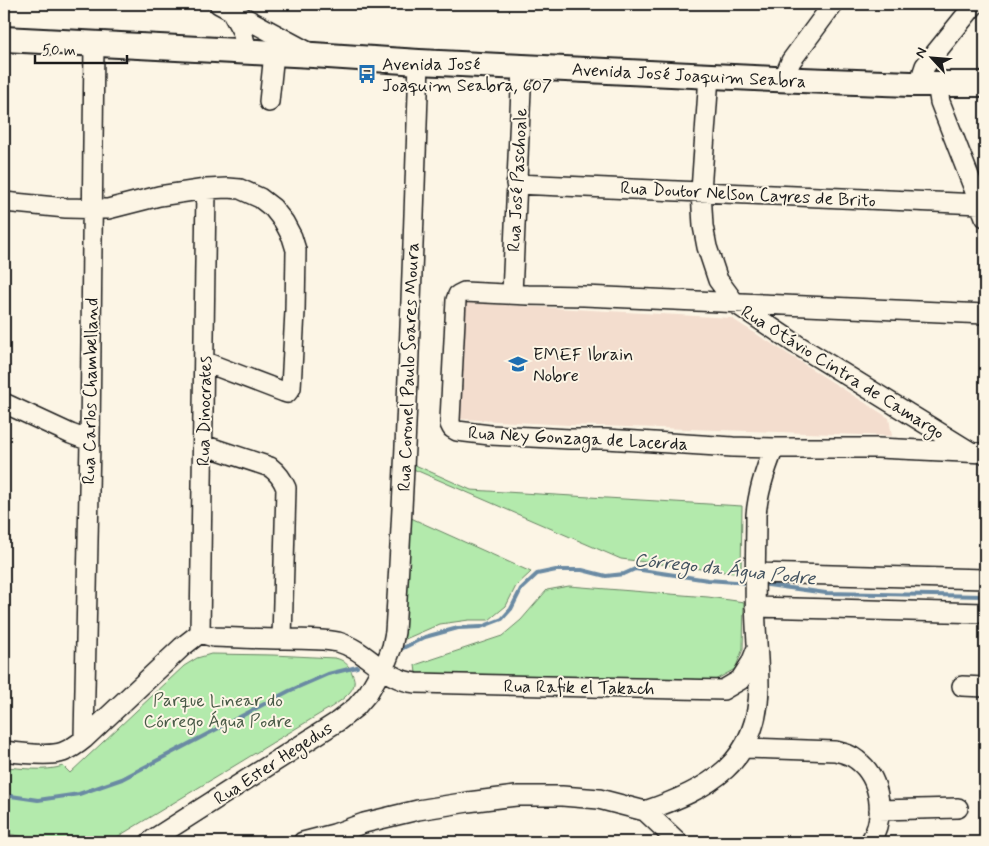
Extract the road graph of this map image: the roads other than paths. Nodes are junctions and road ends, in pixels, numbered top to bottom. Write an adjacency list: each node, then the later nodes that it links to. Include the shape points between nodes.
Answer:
1 (833, 4): 12 (street, via 791,61)
2 (975, 4): 13 (street, via 925,66)
3 (224, 6): 6 (street, via 242,31); 8 (street)
4 (4, 39): 5 (main road, Avenida José Joaquim Seabra)
5 (94, 44): 6 (main road, Avenida José Joaquim Seabra); 20 (street, Rua Carlos Chambelland)
6 (247, 51): 7 (main road, Avenida José Joaquim Seabra)
7 (274, 53): 8 (main road, Avenida José Joaquim Seabra); 15 (street)
8 (313, 55): 9 (main road, Avenida José Joaquim Seabra)
9 (419, 62): 10 (main road, Avenida José Joaquim Seabra); 38 (street, Rua Coronel Paulo Soares Moura, via 398,593 392,647)
10 (522, 67): 11 (main road, Avenida José Joaquim Seabra); 16 (street, Rua José Paschoale)
11 (709, 76): 12 (main road, Avenida José Joaquim Seabra); 18 (street, Rua Otávio Cintra de Camargo)
12 (783, 80): 13 (main road, Avenida José Joaquim Seabra)
13 (928, 84): 14 (main road, Avenida José Joaquim Seabra); 21 (street, via 940,102)
14 (985, 84)
15 (270, 102)
16 (516, 184): 18 (street, Rua Doutor Nelson Cayres de Brito); 22 (street, Rua José Paschoale)
17 (206, 188): 20 (street, via 108,209); 25 (street, Rua Dinocrates); 25 (street, via 240,189 274,208 292,237 296,261 289,391 284,392)
18 (701, 191): 21 (street, Rua Doutor Nelson Cayres de Brito); 23 (street, Rua Otávio Cintra de Camargo, via 707,247 718,280)
19 (4, 202): 20 (street)
20 (93, 209): 27 (street, Rua Carlos Chambelland)
21 (982, 211)
22 (512, 294): 23 (street); 29 (street, Rua Ney Gonzaga de Lacerda, via 464,292 457,296 450,420 454,430 490,435)
23 (735, 303): 24 (street); 30 (street, Rua Otávio Cintra de Camargo, via 796,344)
24 (985, 314)
25 (205, 362): 28 (street, Rua Dinocrates)
26 (4, 403): 27 (street)
27 (90, 441): 41 (street, Rua Carlos Chambelland)
28 (203, 445): 35 (street, Rua Dinocrates); 36 (street, via 270,467 282,478 286,494)
29 (774, 448): 30 (street, via 878,448); 31 (street, via 757,503)
30 (978, 453)
31 (756, 576): 32 (street); 33 (street)
32 (985, 579)
33 (755, 603): 34 (street); 37 (street)
34 (985, 613)
35 (200, 633): 36 (street, Rua Rafik el Takach, via 214,638); 41 (street)
36 (282, 639): 38 (street, Rua Rafik el Takach, via 336,642 355,649)
37 (757, 648): 38 (street, Rua Rafik el Takach, via 740,680 723,690 416,683 400,680); 42 (street, via 757,706)
38 (382, 669): 48 (street, Rua Ester Hegedus, via 362,700 337,722)
39 (962, 686): 40 (street)
40 (985, 687)
41 (84, 739): 43 (street, via 57,754)
42 (745, 748): 45 (street, via 847,754 865,767 873,780); 46 (street, via 714,780 673,802)
43 (4, 751)
44 (958, 808): 45 (street)
45 (879, 810): 50 (street)
46 (645, 811): 47 (street, via 599,799 516,796 418,810 364,823); 49 (street)
47 (312, 841)
48 (150, 842)
49 (678, 842)
50 (870, 842)

